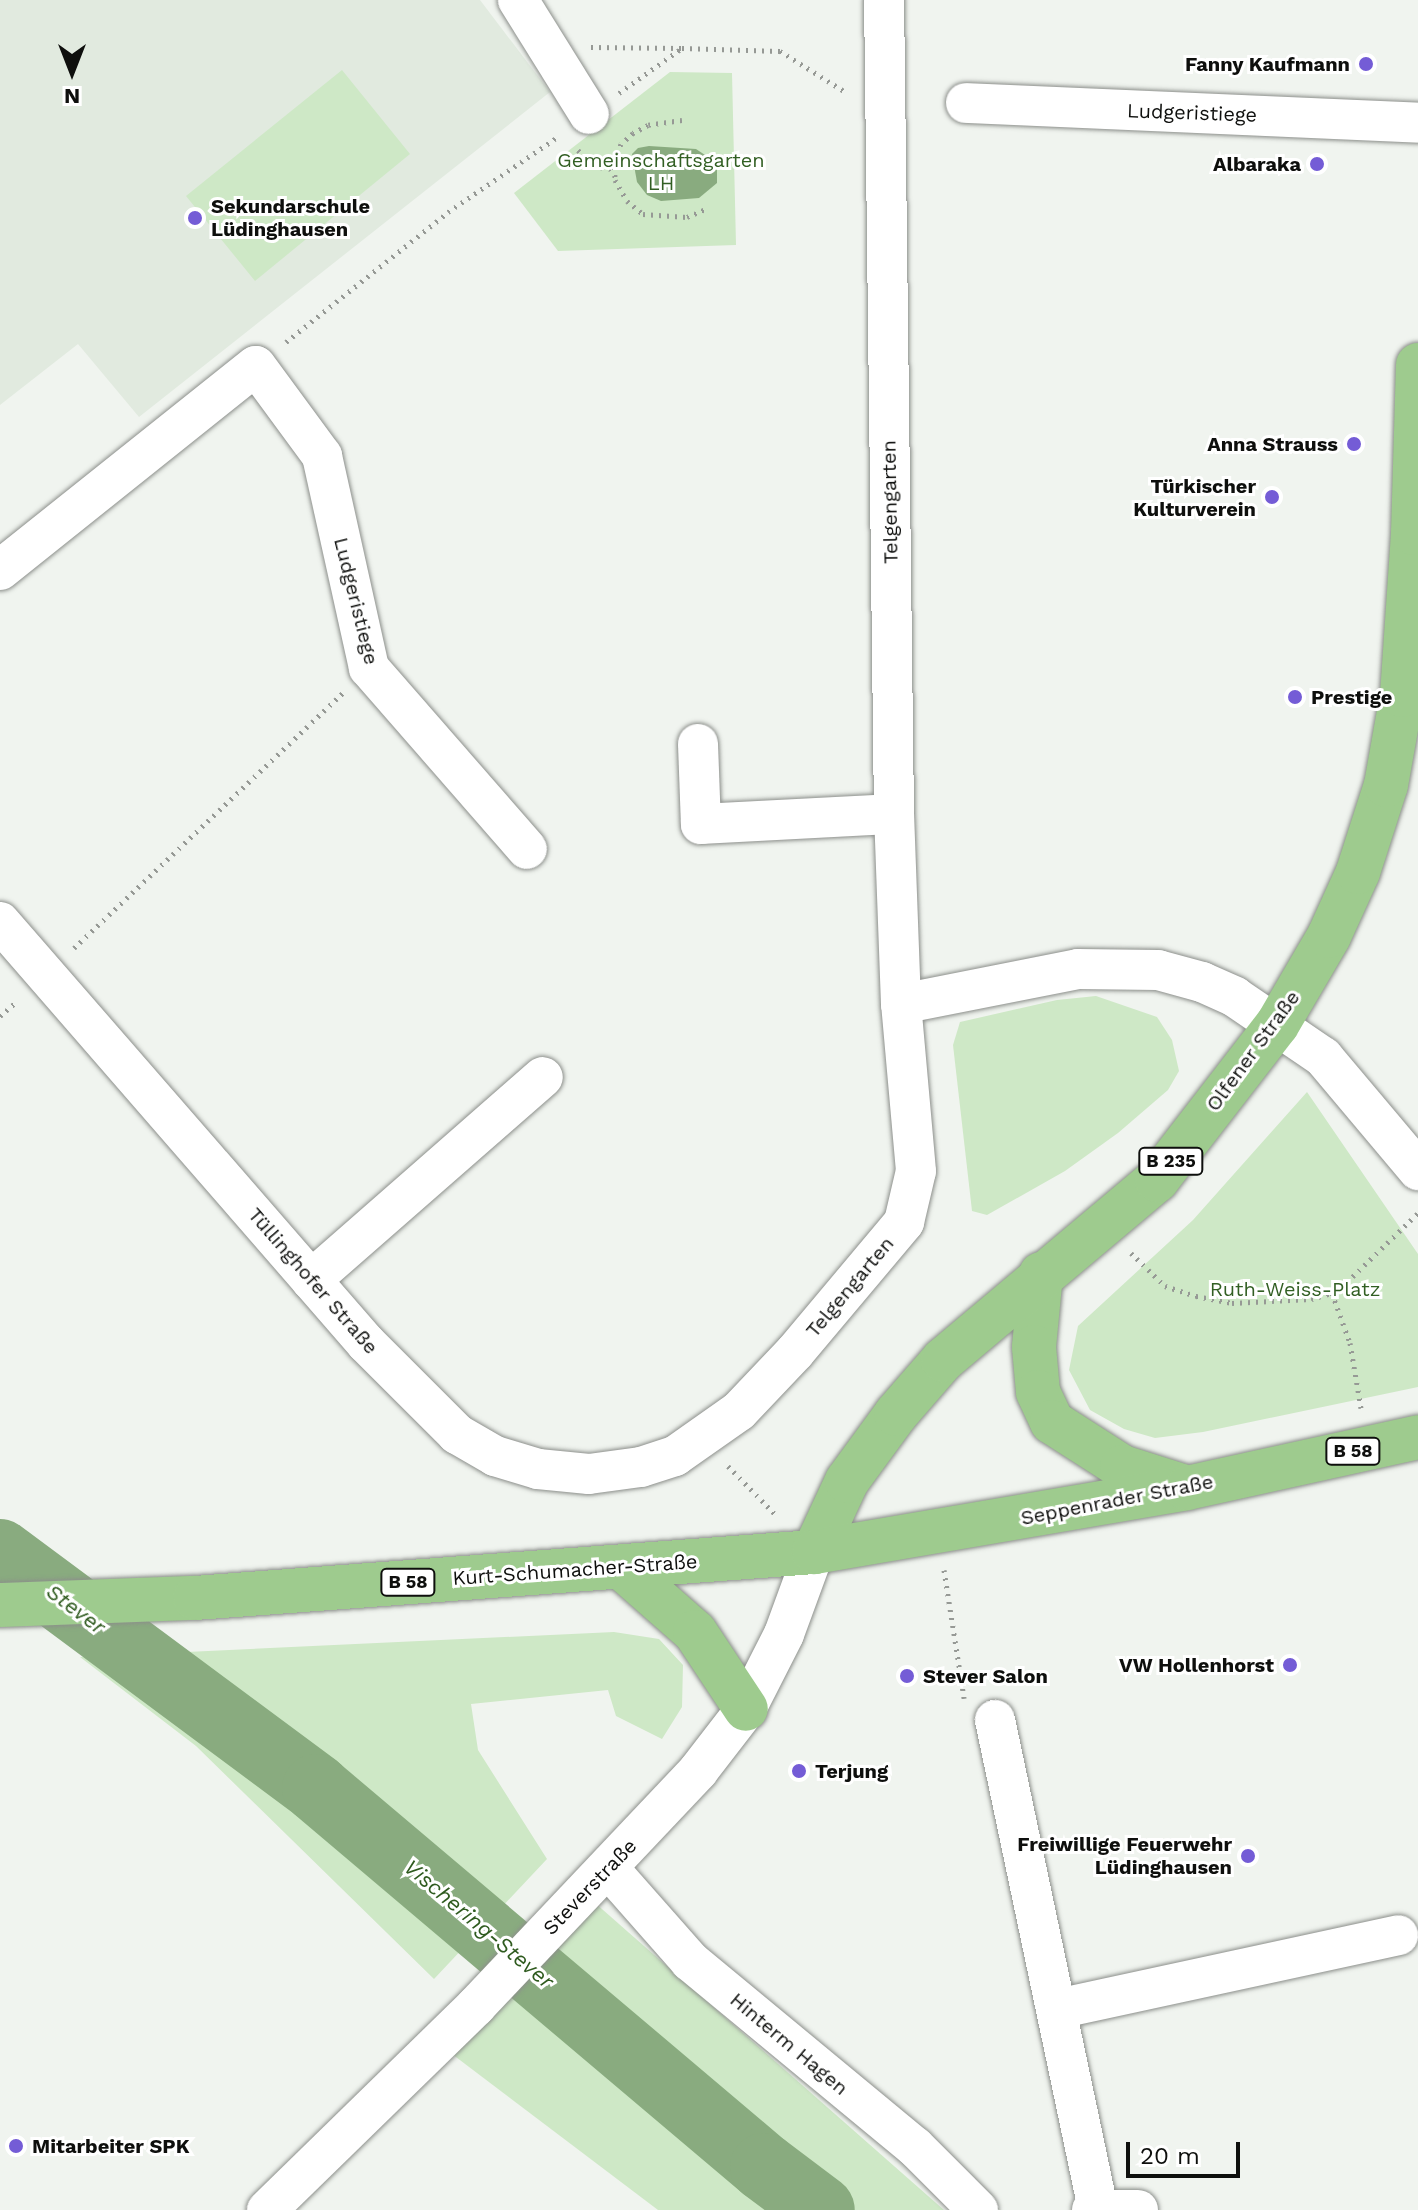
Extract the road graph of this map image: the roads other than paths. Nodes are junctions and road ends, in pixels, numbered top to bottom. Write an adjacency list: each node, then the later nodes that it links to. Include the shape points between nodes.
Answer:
1 (518, 0): 4 (street)
2 (884, 0): 9 (street, Telgengarten)
3 (966, 103): 5 (street, Ludgeristiege)
4 (589, 114)
5 (1418, 123)
6 (1418, 365): 13 (main road, Olfener Straße / B 235, via 1402,695 1386,785 1341,910)
7 (0, 570): 10 (street, Ludgeristiege, via 256,366 322,456 369,668)
8 (698, 744): 9 (street, via 701,824)
9 (894, 814): 12 (street, Telgengarten)
10 (527, 849)
11 (0, 922): 17 (street, Tüllinghofer Straße)
12 (901, 1004): 13 (street, via 1078,969 1158,970 1235,997); 18 (street, Telgengarten, via 916,1171 904,1222 795,1352)
13 (1277, 1025): 15 (street, via 1323,1057); 16 (main road, Olfener Straße / B 235, via 1157,1180)
14 (543, 1077): 17 (street)
15 (1418, 1170)
16 (1041, 1274): 20 (main road, via 1034,1347 1038,1392 1052,1422 1122,1467); 21 (main road, Olfener Straße / B 235, via 943,1360 896,1414 847,1481)
17 (311, 1280): 18 (street, Tüllinghofer Straße, via 457,1434 495,1456 538,1469 589,1474 663,1460)
18 (706, 1437)
19 (1418, 1437): 20 (main road, Seppenrader Straße / B 58)
20 (1187, 1488): 21 (main road, Seppenrader Straße / B 58)
21 (814, 1552): 22 (main road, Kurt-Schumacher-Straße / B 58); 24 (street, Steverstraße, via 784,1634)
22 (621, 1567): 23 (main road, Kurt-Schumacher-Straße / B 58, via 195,1598); 24 (main road, via 695,1632)
23 (0, 1605)
24 (746, 1709): 26 (street, Steverstraße)
25 (995, 1720): 28 (street)
26 (609, 1869): 30 (street, Steverstraße); 31 (street, Hinterm Hagen, via 690,1961 915,2147)
27 (1398, 1935): 28 (street)
28 (1057, 2009): 29 (street)
29 (1095, 2209): 32 (street)
30 (267, 2210)
31 (978, 2210)
32 (1138, 2210)

